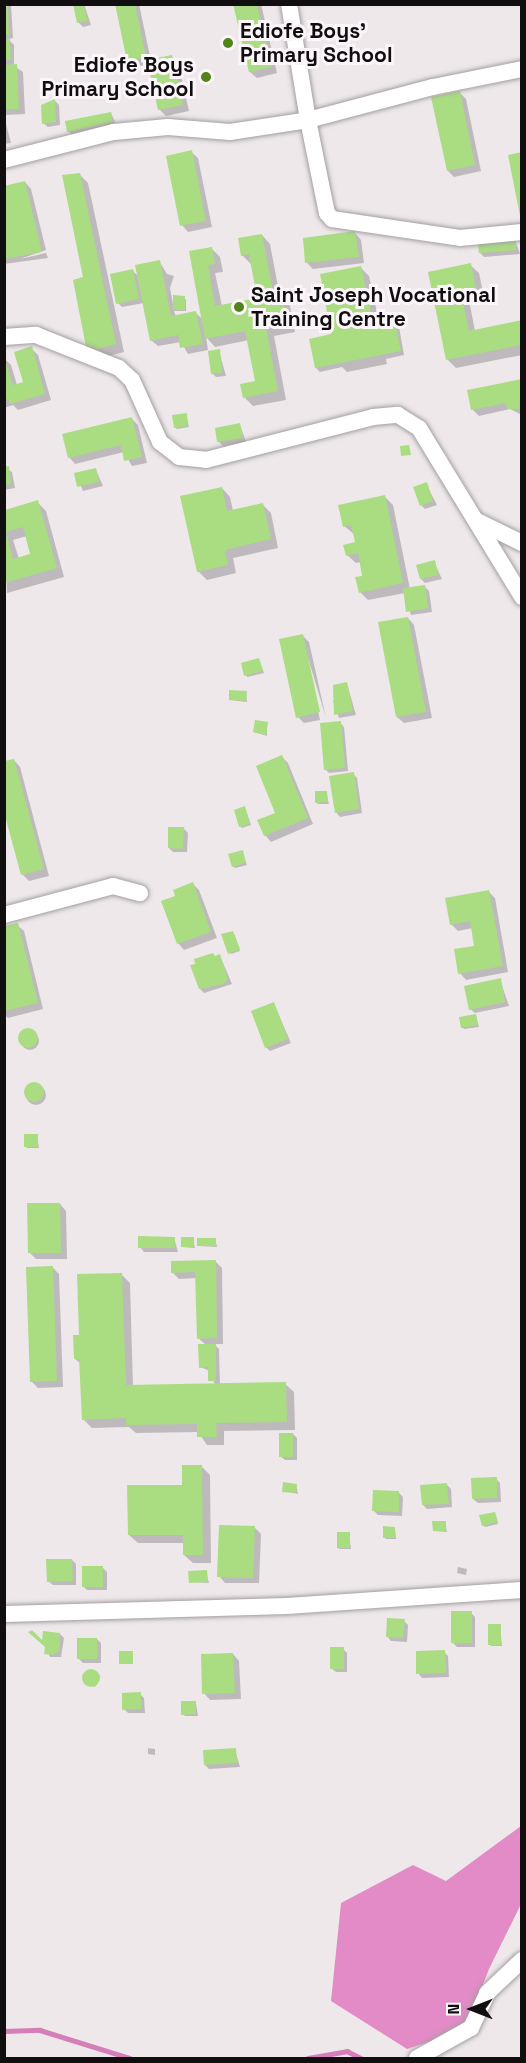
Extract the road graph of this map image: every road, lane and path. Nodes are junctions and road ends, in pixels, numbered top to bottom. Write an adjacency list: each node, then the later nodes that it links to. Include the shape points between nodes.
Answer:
1 (289, 4): 3 (street)
2 (522, 69): 3 (street, via 433,87)
3 (308, 120): 4 (street, via 230,132 168,127 114,132); 5 (street, via 327,213 332,219 460,238)
4 (4, 160)
5 (522, 232)
6 (4, 337): 7 (street, via 36,335 119,368 132,380 160,442 179,457 206,460 373,417 398,415 419,428)
7 (477, 521): 8 (street); 9 (street)
8 (522, 543)
9 (522, 597)
10 (140, 893): 11 (street, via 113,886)
11 (4, 915)
12 (522, 1590): 13 (street, via 287,1606)
13 (4, 1614)
14 (522, 1960): 15 (street, via 487,1993 471,2028)
15 (417, 2058)

